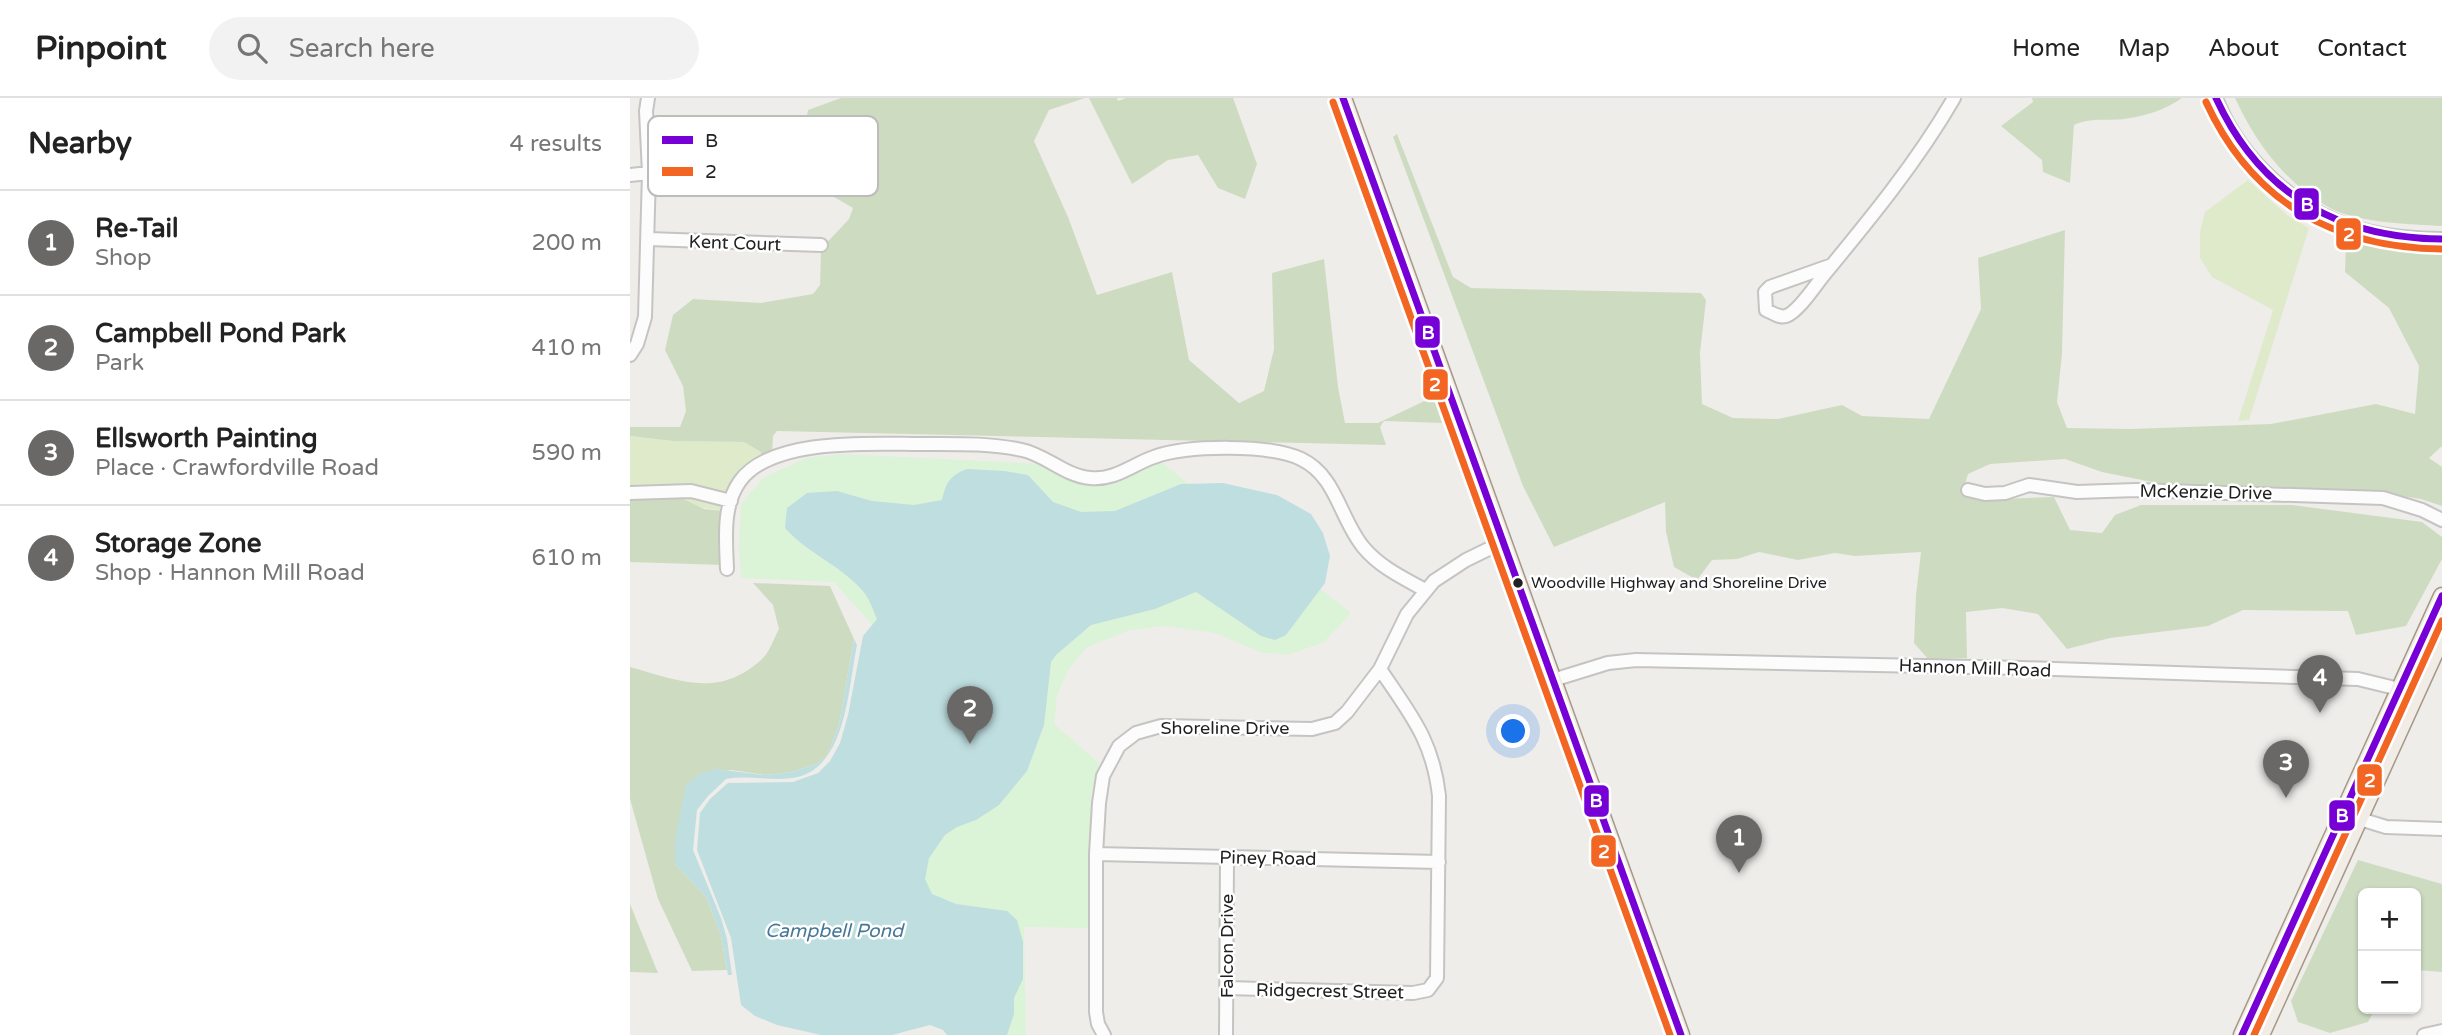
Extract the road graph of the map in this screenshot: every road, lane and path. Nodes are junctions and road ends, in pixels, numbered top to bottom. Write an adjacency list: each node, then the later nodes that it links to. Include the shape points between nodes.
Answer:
1 (648, 98): 5 (street)
2 (1343, 98): 18 (main road)
3 (1954, 98): 12 (street, via 1888,197)
4 (2216, 98): 10 (street, via 2251,156 2301,201 2368,232)
5 (648, 152)
6 (648, 173): 7 (street)
7 (630, 175)
8 (649, 196): 9 (street)
9 (648, 239): 11 (street, Kent Court); 13 (street, via 645,317)
10 (2442, 239)
11 (821, 245)
12 (1832, 265): 12 (street, via 1787,316 1766,310 1765,292 1770,287)
13 (630, 355)
14 (1968, 490): 17 (street, McKenzie Drive, via 2005,493 2028,485 2077,492 2383,498)
15 (630, 493): 16 (street, via 691,491)
16 (731, 501): 19 (street); 20 (street, via 739,482 754,467 778,456 824,447 1007,447 1089,478 1115,475 1153,457 1188,449 1279,452 1316,469 1365,550 1384,567)
17 (2442, 520)
18 (1503, 542): 20 (street, Shoreline Drive, via 1446,571); 25 (main road)
19 (727, 569)
20 (1425, 590): 23 (street, Shoreline Drive)
21 (2442, 596): 26 (main road)
22 (2442, 637): 24 (main road)
23 (1380, 668): 30 (street, Shoreline Drive, via 1348,712 1328,726 1161,726 1127,739 1103,776); 33 (street, via 1420,729 1434,761)
24 (2424, 677): 26 (main road); 27 (main road)
25 (1553, 680): 26 (street, Hannon Mill Road, via 1608,663 1660,661 2358,679); 42 (main road)
26 (2399, 689): 27 (main road); 32 (main road)
27 (2403, 722): 28 (main road)
28 (2360, 819): 29 (street, via 2386,827); 34 (main road)
29 (2442, 829)
30 (1096, 854): 31 (street, Piney Road); 40 (street, Shoreline Drive, via 1096,1012)
31 (1227, 857): 33 (street, Piney Road); 37 (street, Falcon Drive)
32 (2322, 860): 34 (main road); 35 (main road)
33 (1439, 862): 37 (street, Ridgecrest Street, via 1439,965 1437,978 1423,992)
34 (2322, 901): 36 (main road)
35 (2296, 917): 36 (main road); 39 (main road)
36 (2295, 960): 43 (main road)
37 (1227, 988): 41 (street, Falcon Drive)
38 (2442, 1031): 44 (street)
39 (2244, 1034)
40 (1104, 1035)
41 (1226, 1035)
42 (1681, 1035)
43 (2260, 1035)
44 (2424, 1035)

